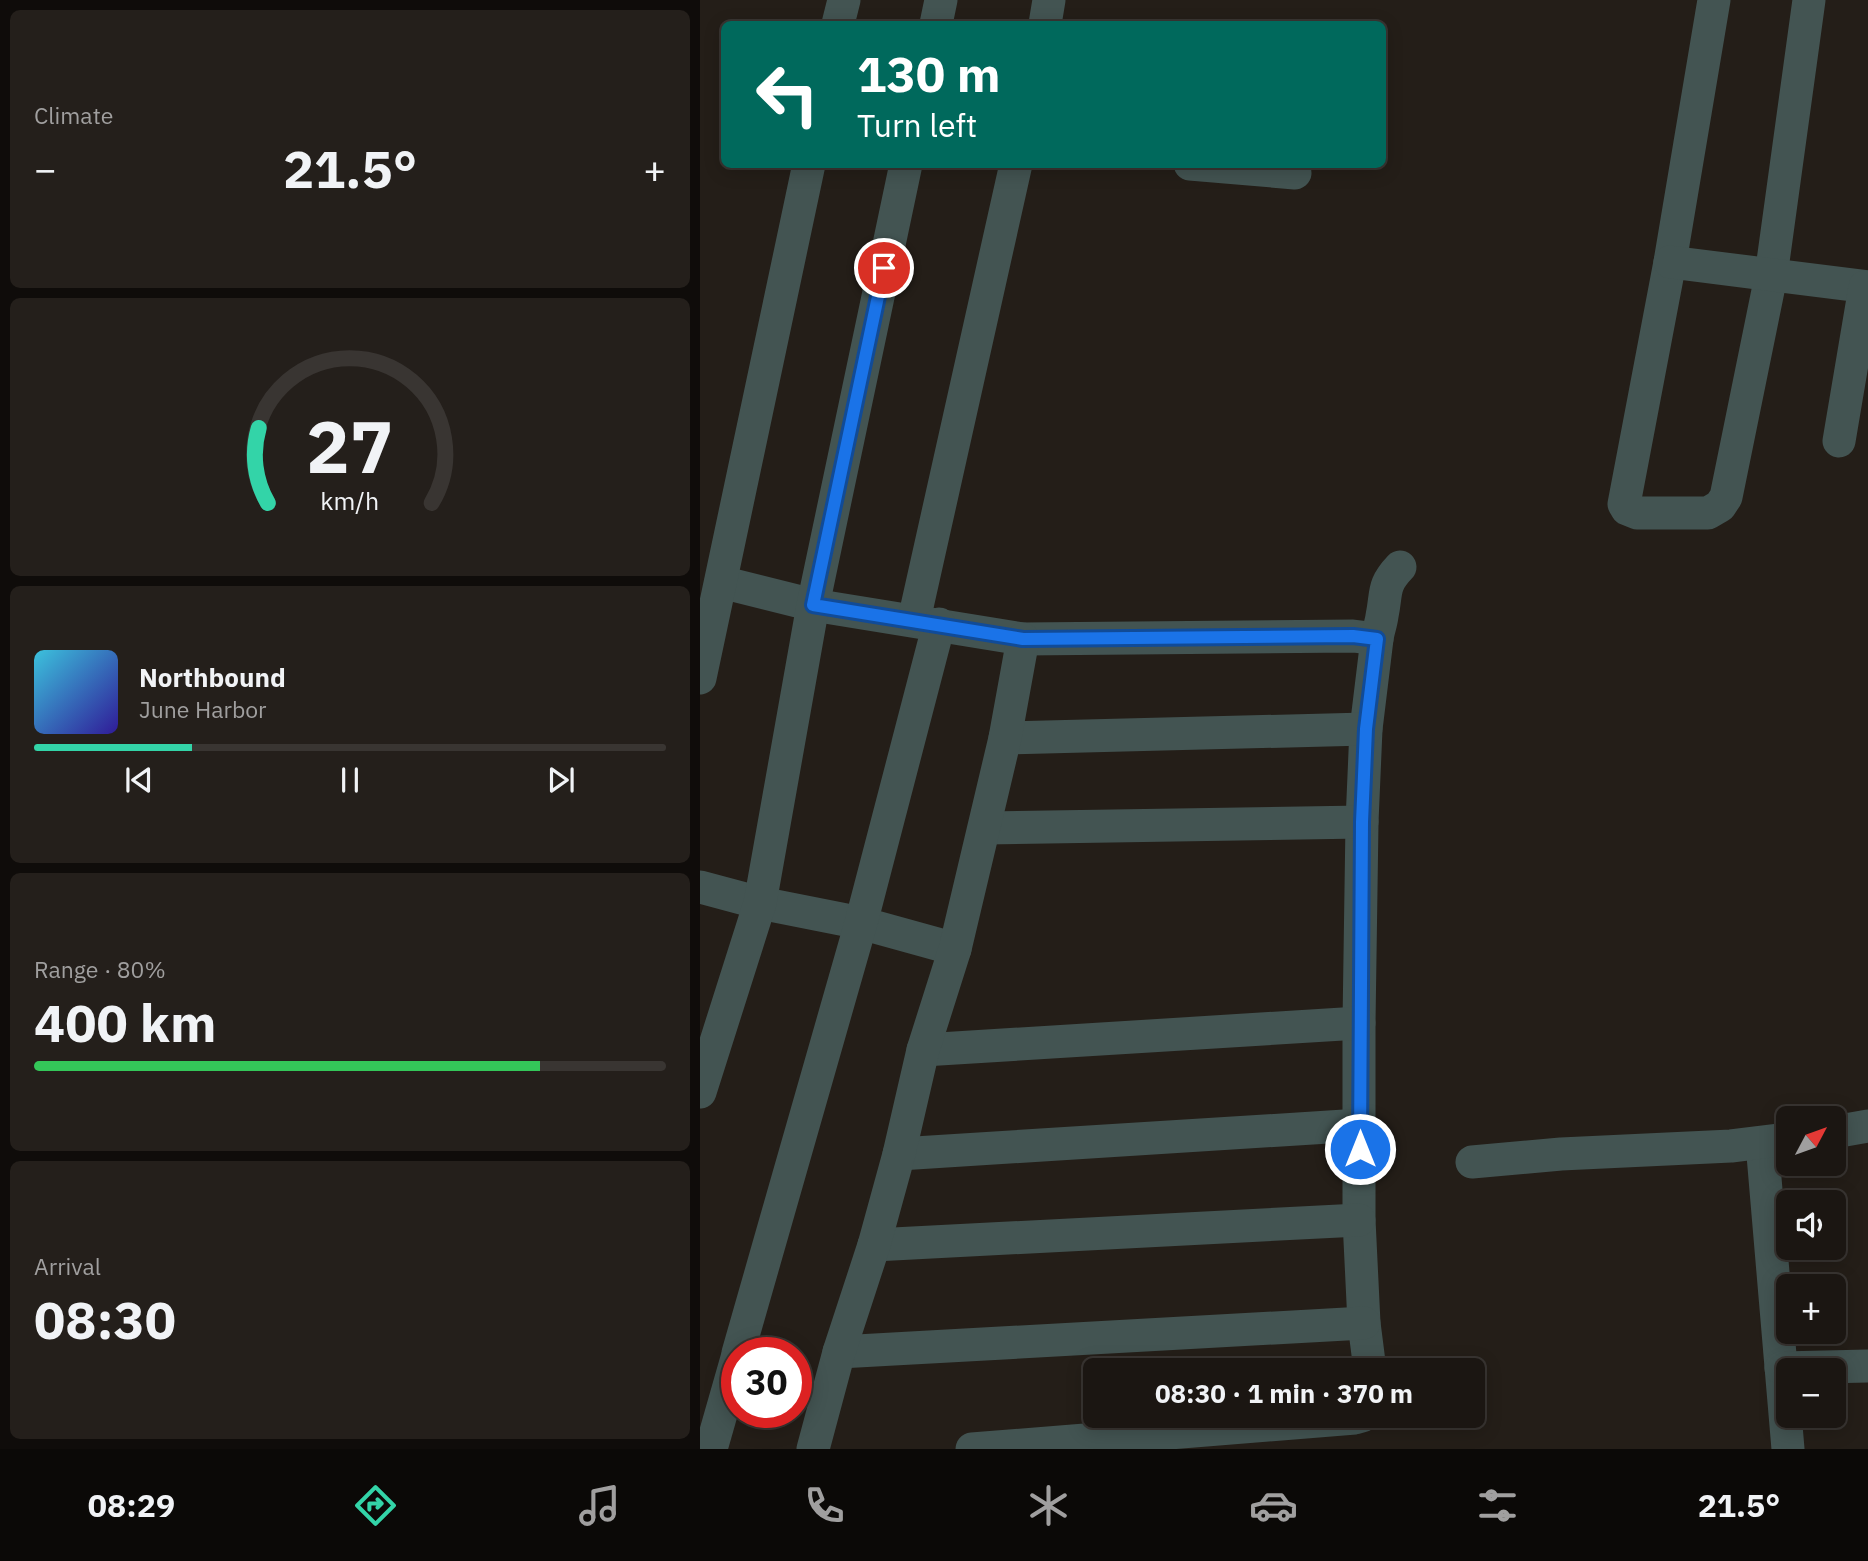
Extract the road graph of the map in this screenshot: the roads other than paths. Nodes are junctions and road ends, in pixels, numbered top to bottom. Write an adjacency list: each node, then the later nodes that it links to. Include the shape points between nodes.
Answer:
1 (844, 0): 6 (street)
2 (941, 0): 7 (street)
3 (1049, 0): 8 (street)
4 (1714, 0): 14 (street)
5 (1809, 0): 15 (street)
6 (839, 21)
7 (937, 21)
8 (1046, 21)
9 (808, 168): 19 (street)
10 (905, 168): 20 (street)
11 (1015, 168): 21 (street)
12 (1237, 168): 13 (street)
13 (1295, 173)
14 (1670, 262): 15 (street); 15 (street, via 1624,504 1637,513 1708,513 1726,497)
15 (1772, 276): 16 (street)
16 (1867, 287): 17 (street)
17 (1839, 441)
18 (1400, 567): 23 (street, via 1385,587)
19 (721, 582): 20 (street); 24 (street)
20 (813, 605): 21 (street); 30 (street)
21 (927, 622): 22 (street); 31 (street)
22 (1023, 639): 23 (street); 26 (street)
23 (1377, 639): 25 (street)
24 (700, 678)
25 (1366, 729): 26 (street); 27 (street)
26 (1005, 738): 28 (street)
27 (1362, 822): 28 (street); 33 (street)
28 (985, 828): 32 (street)
29 (700, 887): 30 (street)
30 (760, 903): 31 (street); 35 (street)
31 (861, 923): 32 (street); 45 (street)
32 (955, 949): 34 (street)
33 (1359, 1023): 34 (street); 36 (street)
34 (923, 1050): 40 (street)
35 (700, 1092)
36 (1360, 1125): 40 (street); 42 (street)
37 (1868, 1126): 38 (street)
38 (1846, 1130)
39 (1775, 1141): 41 (street); 48 (street)
40 (899, 1154): 43 (street)
41 (1472, 1162)
42 (1359, 1220): 43 (street); 44 (street)
43 (873, 1245): 46 (street)
44 (1364, 1323): 46 (street); 47 (street)
45 (743, 1337)
46 (839, 1352): 56 (street)
47 (1368, 1358)
48 (1781, 1358)
49 (1868, 1366): 50 (street)
50 (1846, 1367)
51 (721, 1414): 55 (street)
52 (1290, 1428): 54 (street)
53 (1786, 1428): 58 (street)
54 (1219, 1439): 57 (street)
55 (711, 1449)
56 (813, 1449)
57 (972, 1449)
58 (1788, 1449)

